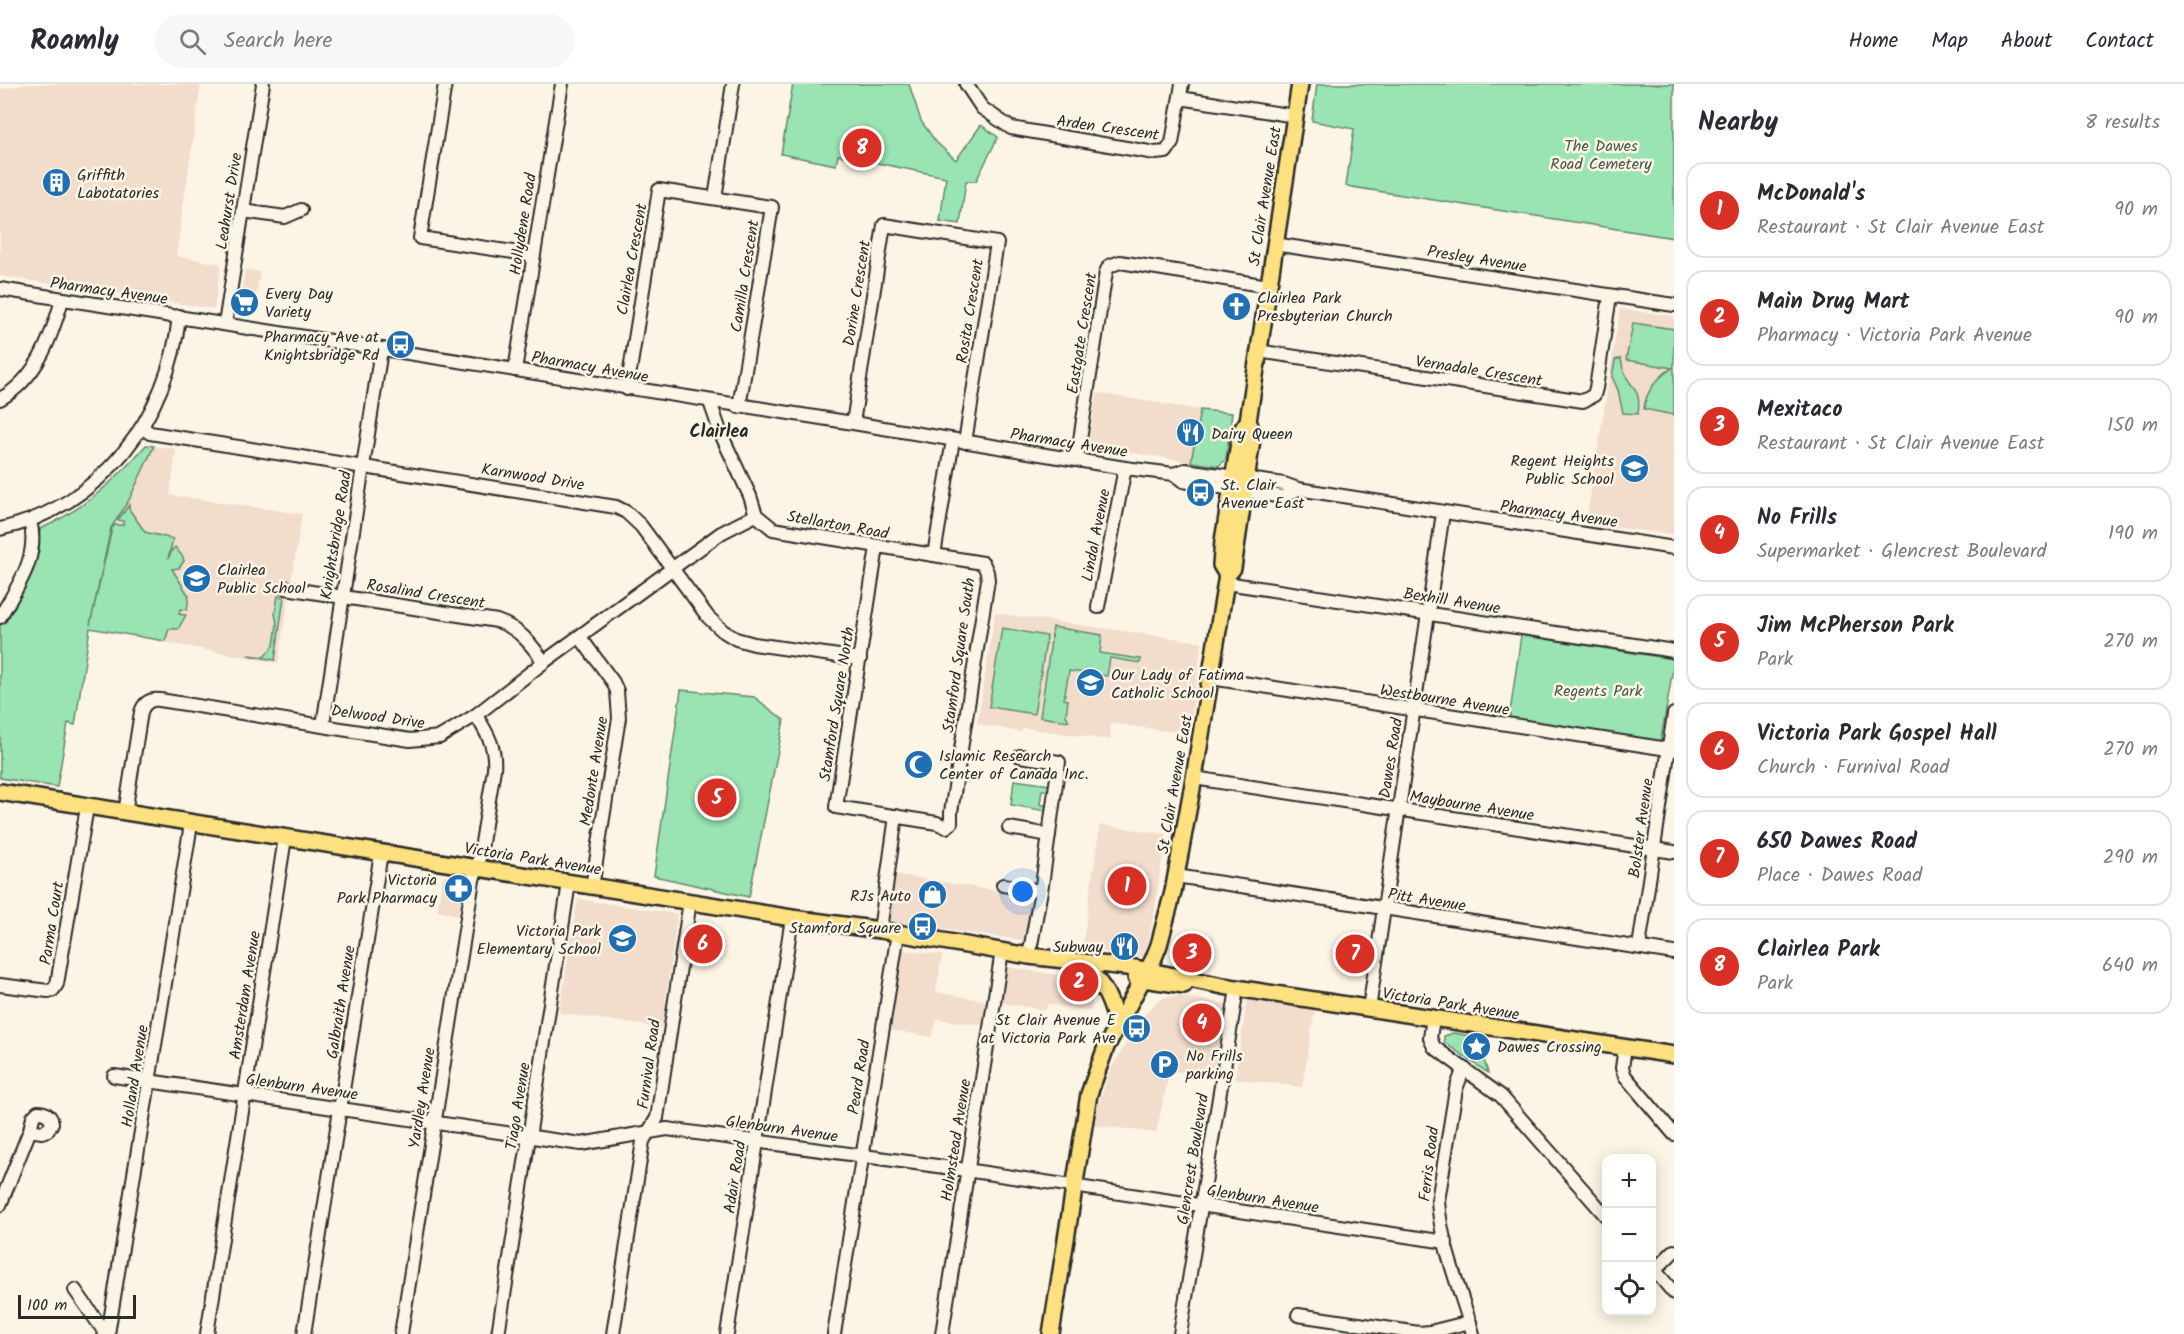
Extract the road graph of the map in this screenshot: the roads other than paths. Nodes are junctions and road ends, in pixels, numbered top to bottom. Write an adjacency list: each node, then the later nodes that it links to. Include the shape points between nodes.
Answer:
1 (263, 84): 12 (street, Leahurst Drive)
2 (445, 84): 15 (street, via 420,238)
3 (562, 84): 15 (street, Hollydene Road)
4 (733, 84): 10 (street)
5 (966, 84): 8 (street, Arden Crescent, via 982,108 1011,128 1155,153 1169,148)
6 (1182, 84): 8 (street)
7 (1300, 84): 9 (main road, St Clair Avenue East)
8 (1180, 98): 9 (street)
9 (1295, 116): 14 (main road, St Clair Avenue East)
10 (715, 198): 26 (street, Clairlea Crescent, via 660,190); 29 (street, Camilla Crescent, via 772,207)
11 (301, 210): 12 (street, via 285,217)
12 (243, 211): 22 (street, Leahurst Drive)
13 (940, 235): 30 (street, Dorine Crescent, via 884,225); 32 (street, Rosita Crescent, via 997,243)
14 (1274, 244): 16 (main road, St Clair Avenue East); 18 (street, Presley Avenue)
15 (533, 255): 25 (street, Hollydene Road)
16 (1268, 286): 24 (main road, St Clair Avenue East); 33 (street, Eastgate Crescent, via 1120,262 1109,266)
17 (0, 289): 19 (street, Pharmacy Avenue)
18 (1611, 296): 20 (street, Presley Avenue); 24 (street, Vernadale Crescent, via 1596,388 1594,395 1583,402)
19 (62, 300): 21 (street, Pharmacy Avenue); 27 (street, via 47,346 30,374)
20 (1674, 305)
21 (178, 316): 22 (street, Pharmacy Avenue); 31 (street, via 166,379)
22 (225, 324): 23 (street, Pharmacy Avenue)
23 (381, 350): 25 (street, Pharmacy Avenue); 34 (street, Knightsbridge Road)
24 (1258, 351): 36 (main road, St Clair Avenue East, via 1248,421 1253,433)
25 (515, 370): 26 (street, Pharmacy Avenue)
26 (627, 389): 28 (street, Pharmacy Avenue)
27 (0, 399)
28 (710, 402): 29 (street, Pharmacy Avenue); 38 (street)
29 (739, 407): 30 (street, Pharmacy Avenue)
30 (853, 423): 32 (street, Pharmacy Avenue)
31 (143, 428): 34 (street, Karnwood Drive, via 150,433); 39 (street, via 118,460 81,492)
32 (959, 441): 33 (street, Pharmacy Avenue); 43 (street)
33 (1077, 459): 35 (street, Pharmacy Avenue)
34 (363, 466): 44 (street, Karnwood Drive, via 616,507 641,526); 47 (street, Knightsbridge Road)
35 (1125, 468): 36 (street, Pharmacy Avenue, via 1174,474 1183,481); 48 (street, Lindal Avenue)
36 (1239, 484): 37 (street, Pharmacy Avenue, via 1284,484); 45 (main road, St Clair Avenue East, via 1221,565)
37 (1443, 513): 42 (street, Pharmacy Avenue); 49 (street, Dawes Road)
38 (756, 515): 41 (street, Stellarton Road, via 773,529); 44 (street, Delwood Drive, via 721,533)
39 (30, 521): 40 (street); 50 (street, via 32,553)
40 (0, 529)
41 (878, 547): 43 (street, Stellarton Road); 53 (street, Stamford Square North)
42 (1674, 548)
43 (934, 555): 67 (street, Stamford Square South, via 983,563 988,580 951,823 944,827)
44 (672, 569): 51 (street, Delwood Drive); 53 (street, Karnwood Drive, via 708,617 736,639)
45 (1226, 579): 49 (street, Bexhill Avenue); 55 (main road, St Clair Avenue East)
46 (286, 588): 47 (street, Rosalind Crescent)
47 (342, 597): 54 (street, Rosalind Crescent, via 505,624 521,634); 59 (street, Knightsbridge Road)
48 (1098, 607)
49 (1428, 613): 52 (street, Bexhill Avenue); 56 (street, Dawes Road)
50 (0, 616)
51 (580, 637): 54 (street, Delwood Drive); 79 (street, Medonte Avenue, via 613,682 619,718)
52 (1674, 651)
53 (860, 659): 67 (street, Stamford Square North, via 836,807)
54 (544, 662): 58 (street, Delwood Drive)
55 (1211, 678): 56 (street, Westbourne Avenue); 62 (main road, St Clair Avenue East)
56 (1414, 711): 60 (street, Westbourne Avenue); 65 (street, Dawes Road)
57 (1674, 714): 60 (street, Bolster Avenue)
58 (476, 715): 59 (street, Delwood Drive, via 440,737 420,740); 75 (street, Yardley Avenue, via 492,743 495,759)
59 (323, 725): 66 (street, Delwood Drive, via 150,701 141,712)
60 (1671, 750): 72 (street, Bolster Avenue)
61 (1020, 756): 70 (street, via 1059,762)
62 (1194, 778): 65 (street, Maybourne Avenue); 76 (main road, St Clair Avenue East)
63 (0, 792): 64 (main road, Victoria Park Avenue)
64 (87, 807): 66 (main road, Victoria Park Avenue); 93 (street, Parma Court, via 57,984 48,991)
65 (1398, 810): 72 (street, Maybourne Avenue); 82 (street, Dawes Road)
66 (125, 813): 68 (main road, Victoria Park Avenue)
67 (896, 816): 84 (street)
68 (190, 824): 71 (main road, Victoria Park Avenue); 102 (street, Holland Avenue)
69 (1009, 828): 70 (street)
70 (1049, 835): 80 (street)
71 (285, 838): 74 (main road, Victoria Park Avenue); 103 (street, Amsterdam Avenue)
72 (1653, 849): 73 (street, Maybourne Avenue); 86 (street, Bolster Avenue)
73 (1674, 852)
74 (381, 853): 75 (main road, Victoria Park Avenue); 104 (street, Galbraith Avenue)
75 (477, 867): 77 (main road, Victoria Park Avenue); 105 (street, Yardley Avenue)
76 (1176, 876): 82 (street, Pitt Avenue); 92 (main road, St Clair Avenue East)
77 (569, 883): 79 (main road, Victoria Park Avenue); 109 (street, Tiago Avenue)
78 (1004, 885): 80 (street)
79 (592, 886): 81 (main road, Victoria Park Avenue)
80 (1041, 891): 89 (street)
81 (690, 901): 83 (main road, Victoria Park Avenue); 107 (street, Furnival Road, via 657,1118)
82 (1384, 909): 86 (street, Pitt Avenue); 95 (street, Dawes Road)
83 (792, 918): 84 (main road, Victoria Park Avenue); 110 (street, Adair Road)
84 (880, 930): 85 (main road, Victoria Park Avenue)
85 (898, 933): 87 (main road, Victoria Park Avenue); 111 (street, Peard Road)
86 (1639, 947): 88 (street, Pitt Avenue)
87 (1002, 951): 89 (main road, Victoria Park Avenue); 112 (street, Holmstead Avenue)
88 (1674, 953)
89 (1029, 956): 90 (main road, Victoria Park Avenue)
90 (1060, 961): 91 (main road, Victoria Park Avenue); 92 (main road, Victoria Park Avenue, via 1092,962)
91 (1086, 968): 92 (main road, Victoria Park Avenue); 97 (main road, via 1110,1000)
92 (1151, 976): 94 (main road, Victoria Park Avenue, via 1189,986); 97 (main road, St Clair Avenue East)
93 (0, 985)
94 (1230, 987): 95 (main road, Victoria Park Avenue); 115 (street, Glencrest Boulevard)
95 (1369, 1009): 96 (main road, Victoria Park Avenue)
96 (1433, 1018): 98 (main road, Victoria Park Avenue); 100 (street, via 1433,1046)
97 (1115, 1030): 113 (main road, St Clair Avenue East, via 1089,1094)
98 (1625, 1047): 99 (main road, Victoria Park Avenue); 108 (street, via 1625,1076)
99 (1674, 1055)
100 (1464, 1068): 116 (street, via 1501,1096); 117 (street, Ferris Road, via 1456,1089 1439,1188 1439,1215)
101 (114, 1076): 102 (street, Glenburn Avenue)
102 (150, 1081): 103 (street, Glenburn Avenue); 125 (street, Holland Avenue)
103 (244, 1094): 104 (street, Glenburn Avenue); 126 (street, Amsterdam Avenue)
104 (340, 1108): 105 (street, Glenburn Avenue); 127 (street, Galbraith Avenue)
105 (434, 1122): 109 (street, Glenburn Avenue); 128 (street, Yardley Avenue)
106 (30, 1130): 114 (street)
107 (649, 1131): 109 (street, Glenburn Avenue, via 585,1144); 110 (street, Glenburn Avenue, via 667,1129); 130 (street, Furnival Road, via 643,1141)
108 (1674, 1134)
109 (529, 1137): 129 (street, Tiago Avenue)
110 (757, 1142): 111 (street, Glenburn Avenue); 131 (street, Adair Road)
111 (862, 1156): 112 (street, Glenburn Avenue); 132 (street, Peard Road)
112 (967, 1171): 113 (street, Glenburn Avenue); 133 (street, Holmstead Avenue)
113 (1074, 1187): 115 (street, Glenburn Avenue); 134 (main road, St Clair Avenue East)
114 (0, 1205)
115 (1201, 1205): 117 (street, Glenburn Avenue); 135 (street, Glencrest Boulevard)
116 (1602, 1211)
117 (1446, 1242): 124 (street, Ferris Road)
118 (1674, 1251): 119 (street)
119 (1656, 1266)
120 (1656, 1272): 122 (street)
121 (75, 1290): 125 (street)
122 (1674, 1293)
123 (1298, 1315): 124 (street, via 1419,1333)
124 (1471, 1328)
125 (107, 1334)
126 (207, 1334)
127 (304, 1334)
128 (401, 1334)
129 (498, 1334)
130 (613, 1334)
131 (727, 1334)
132 (834, 1334)
133 (942, 1334)
134 (1051, 1334)
135 (1180, 1334)

